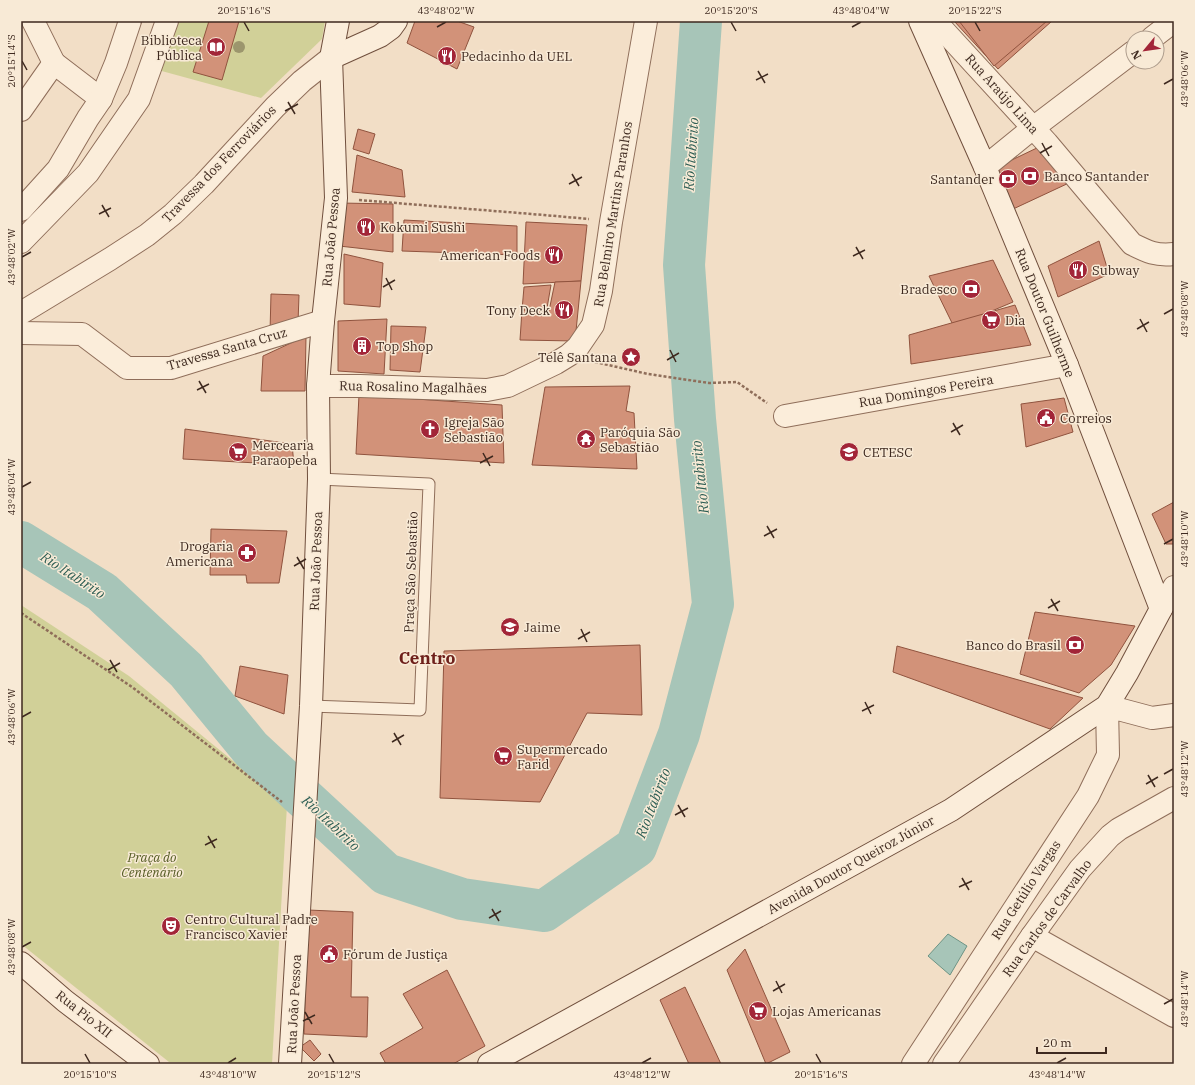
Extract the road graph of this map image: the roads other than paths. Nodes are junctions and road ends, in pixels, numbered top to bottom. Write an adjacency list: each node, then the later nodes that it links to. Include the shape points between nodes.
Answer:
1 (33, 21): 13 (street)
2 (130, 21): 14 (street)
3 (167, 21): 19 (street, via 139,99 88,173)
4 (338, 21): 11 (street, Rua João Pessoa)
5 (396, 21): 11 (street, via 380,36)
6 (646, 21): 25 (street, Rua Belmiro Martins Paranhos, via 601,292 593,325 578,347 569,355)
7 (920, 21): 17 (street, Rua Doutor Guilherme)
8 (935, 21): 16 (street, Rua Araújo Lima)
9 (1174, 21): 10 (street)
10 (1162, 30)
11 (331, 58): 21 (street, Travessa dos Ferroviários, via 302,80 275,106 173,214 147,235); 22 (street, Rua João Pessoa, via 336,198)
12 (1125, 58): 16 (street)
13 (54, 63): 14 (street); 15 (street)
14 (101, 99): 18 (street, via 58,169)
15 (21, 110)
16 (1033, 128): 17 (street); 20 (street, Rua Araújo Lima, via 1132,244 1150,253)
17 (984, 167): 24 (street, Rua Doutor Guilherme)
18 (21, 210)
19 (21, 242)
20 (1174, 254)
21 (21, 313)
22 (323, 321): 23 (street, Travessa Santa Cruz, via 171,368 126,368 82,334); 26 (street, Rua João Pessoa)
23 (21, 333)
24 (1067, 365): 27 (street, Rua Domingos Pereira); 30 (street, Rua Doutor Guilherme)
25 (529, 375): 26 (street, Rua Rosalino Magalhães, via 508,386 487,390)
26 (318, 386): 28 (street, Rua João Pessoa)
27 (785, 416)
28 (319, 479): 32 (street, Rua João Pessoa); 32 (lane, Praça São Sebastião, via 429,484 420,710)
29 (1174, 587): 30 (street, Avenida Doutor Queiroz Júnior)
30 (1161, 609): 31 (street, Avenida Doutor Queiroz Júnior)
31 (1107, 706): 33 (street, via 1152,718); 40 (street, Avenida Doutor Queiroz Júnior, via 951,810); 41 (street, Rua Getúlio Vargas, via 1108,755 1088,796)
32 (311, 712): 39 (street, Rua João Pessoa)
33 (1174, 715)
34 (1174, 798): 35 (street, Rua Carlos de Carvalho, via 1110,836 1080,869)
35 (1032, 936): 37 (street); 42 (street, Rua Carlos de Carvalho)
36 (22, 965): 38 (street, Rua Pio XII)
37 (1174, 1016)
38 (148, 1064)
39 (290, 1064)
40 (489, 1064)
41 (913, 1064)
42 (944, 1064)

